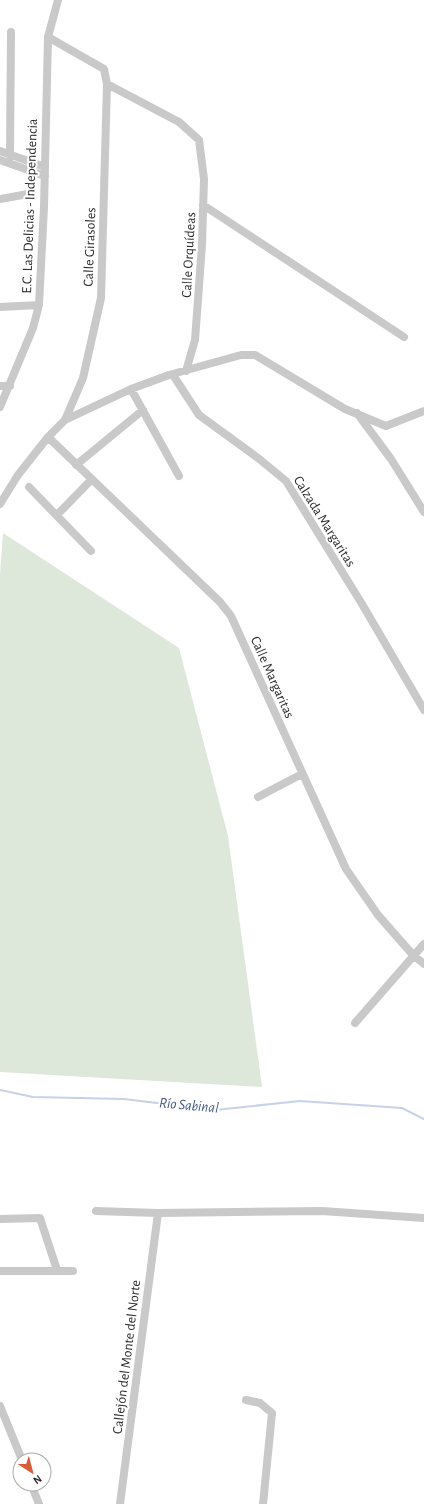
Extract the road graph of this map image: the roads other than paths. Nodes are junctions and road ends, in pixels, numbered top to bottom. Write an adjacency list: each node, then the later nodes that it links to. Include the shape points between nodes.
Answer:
1 (58, 0): 3 (street, E.C. Las Delicias - Independencia)
2 (11, 32): 6 (street)
3 (48, 37): 4 (street, Calle Girasoles, via 104,69); 9 (street, E.C. Las Delicias - Independencia)
4 (107, 84): 13 (street, Calle Orquídeas, via 179,122 199,140 204,179); 26 (street, Calle Girasoles, via 101,298 83,378)
5 (0, 151): 6 (street)
6 (10, 154): 8 (street); 9 (street)
7 (0, 160): 8 (street)
8 (9, 163): 10 (street)
9 (45, 167): 10 (street, E.C. Las Delicias - Independencia)
10 (45, 176): 14 (street, E.C. Las Delicias - Independencia)
11 (28, 194): 12 (street)
12 (0, 199)
13 (203, 205): 16 (street); 17 (street, Calle Orquídeas, via 199,306 195,340)
14 (39, 306): 15 (street); 20 (street, E.C. Las Delicias - Independencia)
15 (0, 307)
16 (404, 337)
17 (186, 371): 18 (street); 25 (street, via 241,355 255,355 345,409)
18 (173, 375): 21 (street); 36 (street, Calzada Margaritas, via 199,415 286,481)
19 (0, 386): 20 (street)
20 (10, 386): 22 (street, E.C. Las Delicias - Independencia)
21 (131, 389): 23 (street); 26 (street)
22 (0, 407)
23 (143, 410): 28 (street); 29 (street)
24 (424, 411): 25 (street, via 386,426)
25 (357, 413): 33 (street, via 391,458)
26 (65, 420): 27 (street)
27 (48, 437): 28 (street, Calle Margaritas); 32 (street)
28 (76, 464): 30 (street, Calle Margaritas)
29 (179, 476)
30 (92, 479): 34 (street); 37 (street, Calle Margaritas, via 220,602 230,616)
31 (29, 487): 34 (street)
32 (0, 504)
33 (424, 512)
34 (57, 515): 35 (street)
35 (91, 552)
36 (424, 710)
37 (302, 774): 38 (street); 40 (street, Calle Margaritas, via 346,869 378,915)
38 (258, 797)
39 (424, 944): 40 (street)
40 (413, 955): 41 (street, Calle Margaritas); 42 (street)
41 (424, 964)
42 (355, 1023)
43 (96, 1211): 44 (street)
44 (158, 1213): 45 (street, via 322,1211); 55 (street, Callejón del Monte del Norte)
45 (424, 1218)
46 (0, 1219): 47 (street, via 40,1218)
47 (57, 1270): 48 (street); 49 (street)
48 (0, 1271)
49 (74, 1271)
50 (246, 1400): 56 (street, via 260,1403 272,1413)
51 (0, 1406): 52 (street)
52 (19, 1452)
53 (34, 1492): 54 (street)
54 (39, 1504)
55 (120, 1504)
56 (263, 1504)

